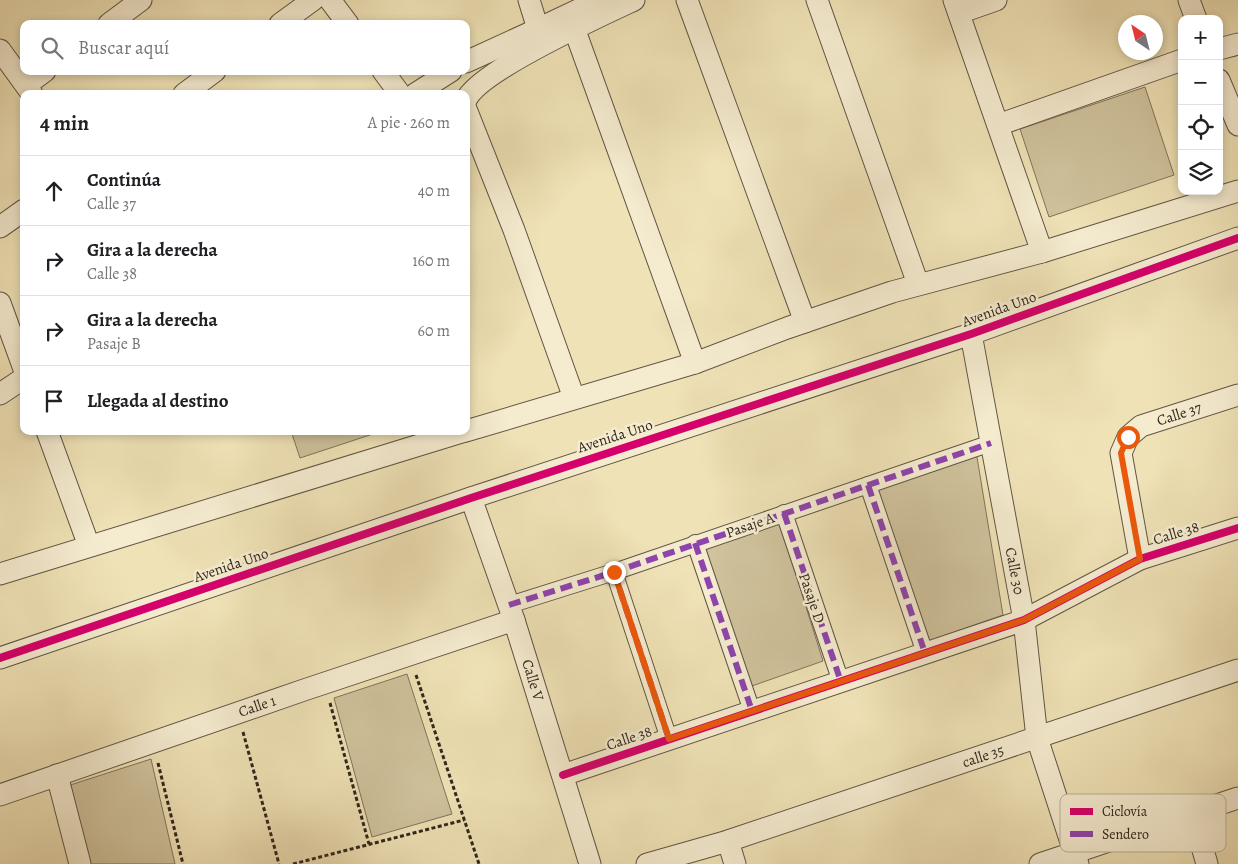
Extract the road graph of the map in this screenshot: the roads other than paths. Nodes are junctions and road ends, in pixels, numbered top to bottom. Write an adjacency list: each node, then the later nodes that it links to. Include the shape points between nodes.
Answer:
1 (141, 0): 13 (street)
2 (313, 0): 14 (street)
3 (330, 0): 15 (street)
4 (529, 0): 17 (street)
5 (599, 0): 17 (street)
6 (634, 0): 16 (street)
7 (687, 0): 44 (street)
8 (817, 0): 42 (street)
9 (996, 0): 11 (street)
10 (1190, 0): 12 (street)
11 (957, 7): 35 (street)
12 (1195, 15)
13 (114, 20)
14 (286, 20)
15 (345, 20)
16 (574, 28): 21 (street); 47 (street)
17 (538, 29): 21 (street)
18 (1238, 44): 19 (street)
19 (1223, 48)
20 (0, 50): 28 (street)
21 (498, 59): 23 (street); 33 (street)
22 (1178, 61): 35 (street)
23 (470, 62)
24 (41, 75): 28 (street)
25 (210, 75): 30 (street)
26 (386, 75): 31 (street)
27 (445, 75): 32 (street)
28 (29, 89)
29 (1223, 89): 36 (street)
30 (189, 90)
31 (397, 90)
32 (421, 90)
33 (470, 92)
34 (470, 119): 51 (street)
35 (998, 125): 41 (street)
36 (1238, 125)
37 (1238, 191): 41 (street)
38 (20, 213): 39 (street)
39 (0, 228)
40 (1238, 238): 45 (street, Avenida Uno)
41 (1042, 252): 42 (street)
42 (918, 284): 44 (street)
43 (0, 303): 46 (street)
44 (805, 322): 47 (street)
45 (971, 334): 55 (street, Calle 30); 57 (street, Avenida Uno)
46 (20, 358)
47 (695, 363): 51 (street)
48 (20, 381): 49 (street)
49 (0, 394)
50 (1238, 395): 62 (street, Calle 37, via 1141,426 1128,437 1121,453)
51 (574, 398): 52 (street)
52 (470, 430)
53 (47, 435): 61 (street)
54 (453, 435): 61 (street)
55 (991, 443): 56 (street, Pasaje A); 66 (street, Calle 30)
56 (868, 485): 58 (street, Pasaje A); 67 (street)
57 (471, 498): 65 (street, Calle V); 68 (street, Avenida Uno)
58 (784, 513): 60 (street, Pasaje A); 70 (street, Pasaje D)
59 (1238, 528): 62 (street, Calle 38)
60 (695, 543): 63 (street, Pasaje A); 71 (street)
61 (89, 546): 64 (street)
62 (1140, 559): 66 (street, Calle 38)
63 (614, 572): 65 (street, Pasaje A); 73 (street)
64 (0, 574)
65 (512, 612): 74 (street, Calle 1, via 410,655); 75 (street, Calle V)
66 (1024, 620): 67 (street, Calle 38); 72 (street, Calle 30)
67 (925, 654): 70 (street, Calle 38)
68 (0, 658)
69 (1238, 670): 72 (street, calle 35)
70 (841, 682): 71 (street, Calle 38)
71 (752, 711): 73 (street, Calle 38)
72 (1037, 738): 79 (street, Calle 30); 80 (street, calle 35)
73 (669, 739): 75 (street, Calle 38)
74 (57, 776): 76 (street, Calle 1); 83 (street)
75 (562, 776): 84 (street, Calle V)
76 (0, 795)
77 (1238, 798): 78 (street)
78 (1226, 802)
79 (1060, 807)
80 (728, 841): 85 (street); 86 (street)
81 (1092, 852): 82 (street)
82 (1077, 858): 87 (street)
83 (80, 864)
84 (590, 864)
85 (647, 864)
86 (735, 864)
87 (1040, 864)

